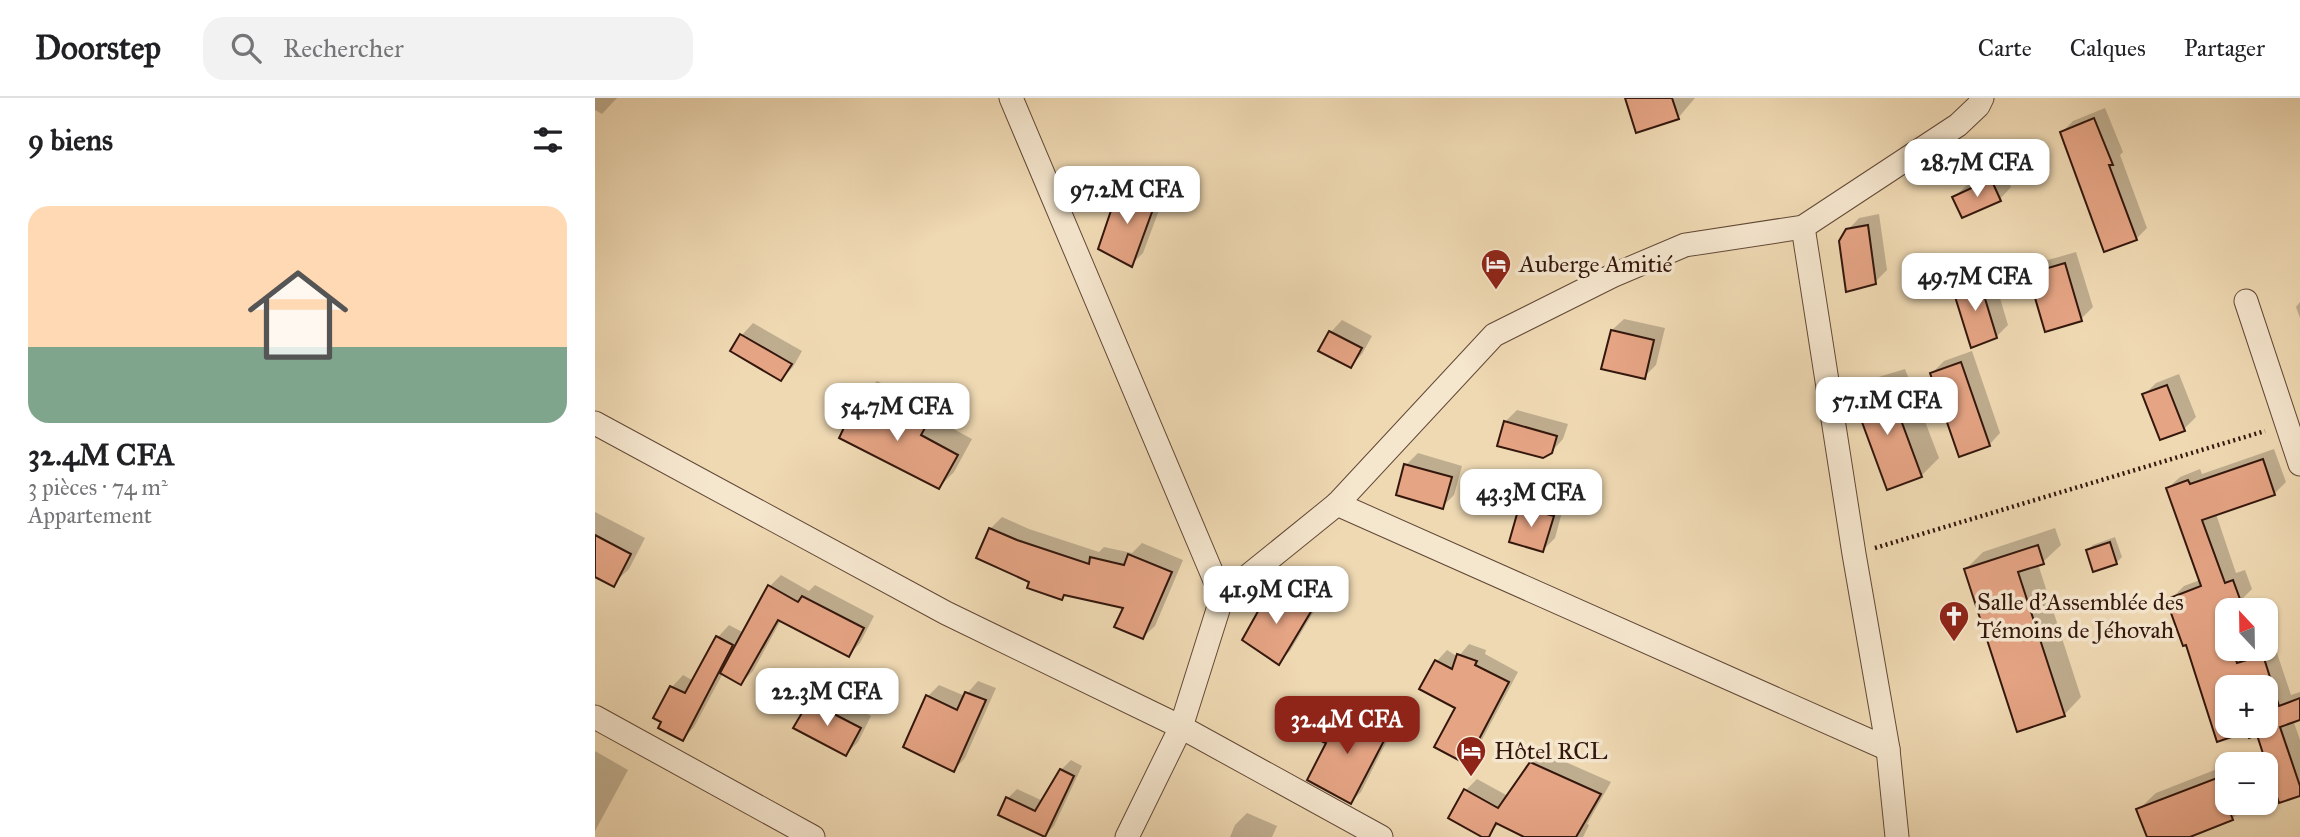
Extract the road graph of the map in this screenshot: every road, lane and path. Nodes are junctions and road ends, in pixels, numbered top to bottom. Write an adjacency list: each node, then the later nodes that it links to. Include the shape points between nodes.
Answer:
1 (1011, 98): 10 (street)
2 (1982, 98): 3 (street, via 1958,125)
3 (1804, 228): 8 (street, via 1685,245 1494,335); 9 (street)
4 (2246, 301): 6 (street)
5 (595, 423): 12 (street, via 946,613)
6 (2286, 424): 7 (street); 9 (path)
7 (2300, 464)
8 (1337, 504): 10 (street); 13 (street)
9 (1854, 554): 13 (street)
10 (1222, 597): 12 (street)
11 (595, 717): 14 (street)
12 (1181, 727): 15 (street); 16 (street)
13 (1888, 749): 17 (street)
14 (813, 837)
15 (1128, 837)
16 (1381, 837)
17 (1897, 837)

